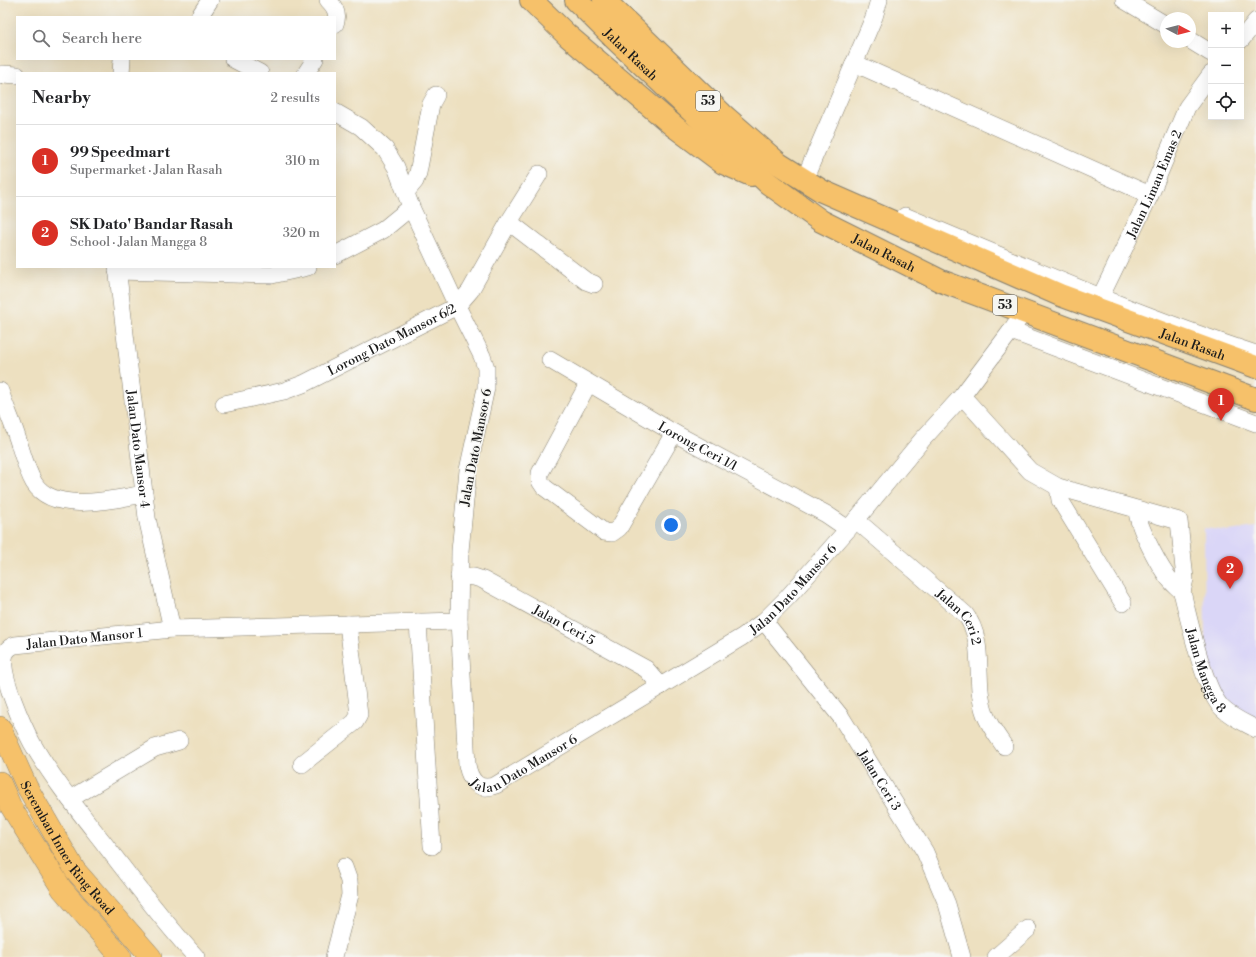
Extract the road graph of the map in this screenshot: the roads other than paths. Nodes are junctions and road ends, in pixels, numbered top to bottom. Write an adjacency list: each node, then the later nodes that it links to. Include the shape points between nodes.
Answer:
1 (210, 0): 9 (street)
2 (328, 0): 10 (street, via 337,15)
3 (531, 0): 29 (highway, via 568,36 674,127 723,162)
4 (576, 0): 29 (highway, Jalan Rasah / 53)
5 (604, 0): 30 (highway, Jalan Rasah / 53, via 728,119 779,164)
6 (626, 0): 26 (highway)
7 (879, 0): 17 (street)
8 (1124, 0): 11 (street)
9 (200, 16)
10 (336, 20)
11 (1160, 21)
12 (1196, 44): 13 (street)
13 (1208, 51)
14 (122, 60): 18 (street)
15 (235, 60): 19 (street)
16 (314, 60): 20 (street)
17 (854, 63): 27 (street); 31 (street)
18 (120, 72)
19 (258, 72)
20 (307, 72)
21 (0, 76): 22 (street)
22 (16, 76)
23 (1208, 78): 31 (street, Jalan Limau Emas 2, via 1187,107)
24 (436, 95): 32 (street, via 431,104 418,173)
25 (336, 113): 32 (street, Jalan Dato Mansor 6, via 361,127 385,149 396,167)
26 (772, 148): 27 (street); 30 (highway)
27 (808, 171): 38 (street, via 836,186)
28 (539, 174): 33 (street, Lorong Dato Mansor 6/2)
29 (768, 183): 40 (highway, Jalan Rasah / 53, via 822,221 942,281)
30 (822, 191): 44 (highway, Jalan Rasah / 53, via 1060,295)
31 (1150, 195): 38 (street, Jalan Limau Emas 2)
32 (409, 200): 34 (street, via 383,230); 39 (street, Jalan Dato Mansor 6)
33 (509, 222): 37 (street, via 586,281); 39 (street, Lorong Dato Mansor 6/2, via 470,291)
34 (336, 254)
35 (304, 268): 36 (street, via 272,275)
36 (117, 269): 53 (street, Jalan Dato Mansor 4)
37 (594, 284)
38 (1101, 296): 42 (street)
39 (457, 306): 49 (street, Lorong Dato Mansor 6/2, via 308,382 284,391); 56 (street, Jalan Dato Mansor 6, via 482,356 488,378 468,470)
40 (1023, 312): 41 (street, Jalan Dato Mansor 6); 48 (highway, Jalan Rasah / 53)
41 (1012, 331): 47 (street, Jalan Dato Mansor 6); 50 (street)
42 (1256, 354)
43 (550, 360): 45 (street, Lorong Ceri 1/1)
44 (1256, 367)
45 (588, 384): 51 (street, Lorong Ceri 1/1); 51 (street, via 540,473 540,481 544,488 604,532 612,533 619,528)
46 (0, 391): 53 (street, via 34,483 40,489 63,501 76,502 101,502)
47 (962, 396): 52 (street, via 1030,471); 55 (street, Jalan Dato Mansor 6)
48 (1256, 399)
49 (224, 404)
50 (1256, 423)
51 (674, 433): 55 (street, Lorong Ceri 1/1, via 826,514)
52 (1058, 487): 54 (street); 58 (street, via 1060,500)
53 (144, 494): 63 (street, Jalan Dato Mansor 4)
54 (1137, 509): 57 (street, Jalan Mangga 8, via 1138,522 1143,534 1170,580); 57 (street, Jalan Mangga 8, via 1179,521 1185,579)
55 (852, 525): 60 (street, Jalan Dato Mansor 6); 68 (street, Jalan Ceri 2, via 966,614 972,622 985,713)
56 (459, 576): 59 (street, Jalan Dato Mansor 6); 64 (street, Jalan Ceri 5, via 483,580 554,618 646,669)
57 (1182, 592): 66 (street, Jalan Mangga 8, via 1208,684 1215,700 1229,714)
58 (1124, 604)
59 (459, 621): 61 (street, Jalan Dato Mansor 1); 64 (street, Jalan Dato Mansor 6, via 467,765 472,780 481,787 496,785)
60 (764, 621): 64 (street, Jalan Dato Mansor 6); 79 (street, Jalan Ceri 3, via 841,717 925,852 947,904)
61 (418, 622): 62 (street, Jalan Dato Mansor 1); 72 (street)
62 (348, 624): 63 (street, Jalan Dato Mansor 1); 69 (street, via 359,715 355,722)
63 (172, 628): 71 (street, Jalan Dato Mansor 1, via 15,645 7,650 4,671 32,743)
64 (661, 686)
65 (0, 727): 76 (main road, Seremban Inner Ring Road, via 27,787 75,870)
66 (1256, 729)
67 (179, 741): 71 (street, via 155,748)
68 (1004, 746)
69 (302, 764)
70 (0, 782): 75 (main road, Seremban Inner Ring Road, via 11,808 62,889)
71 (70, 799): 77 (street, Jalan Dato Mansor 1, via 168,927)
72 (432, 846)
73 (344, 867): 78 (street, via 350,881 350,895)
74 (1028, 929): 80 (street)
75 (121, 957)
76 (151, 957)
77 (196, 957)
78 (334, 957)
79 (962, 957)
80 (996, 957)

